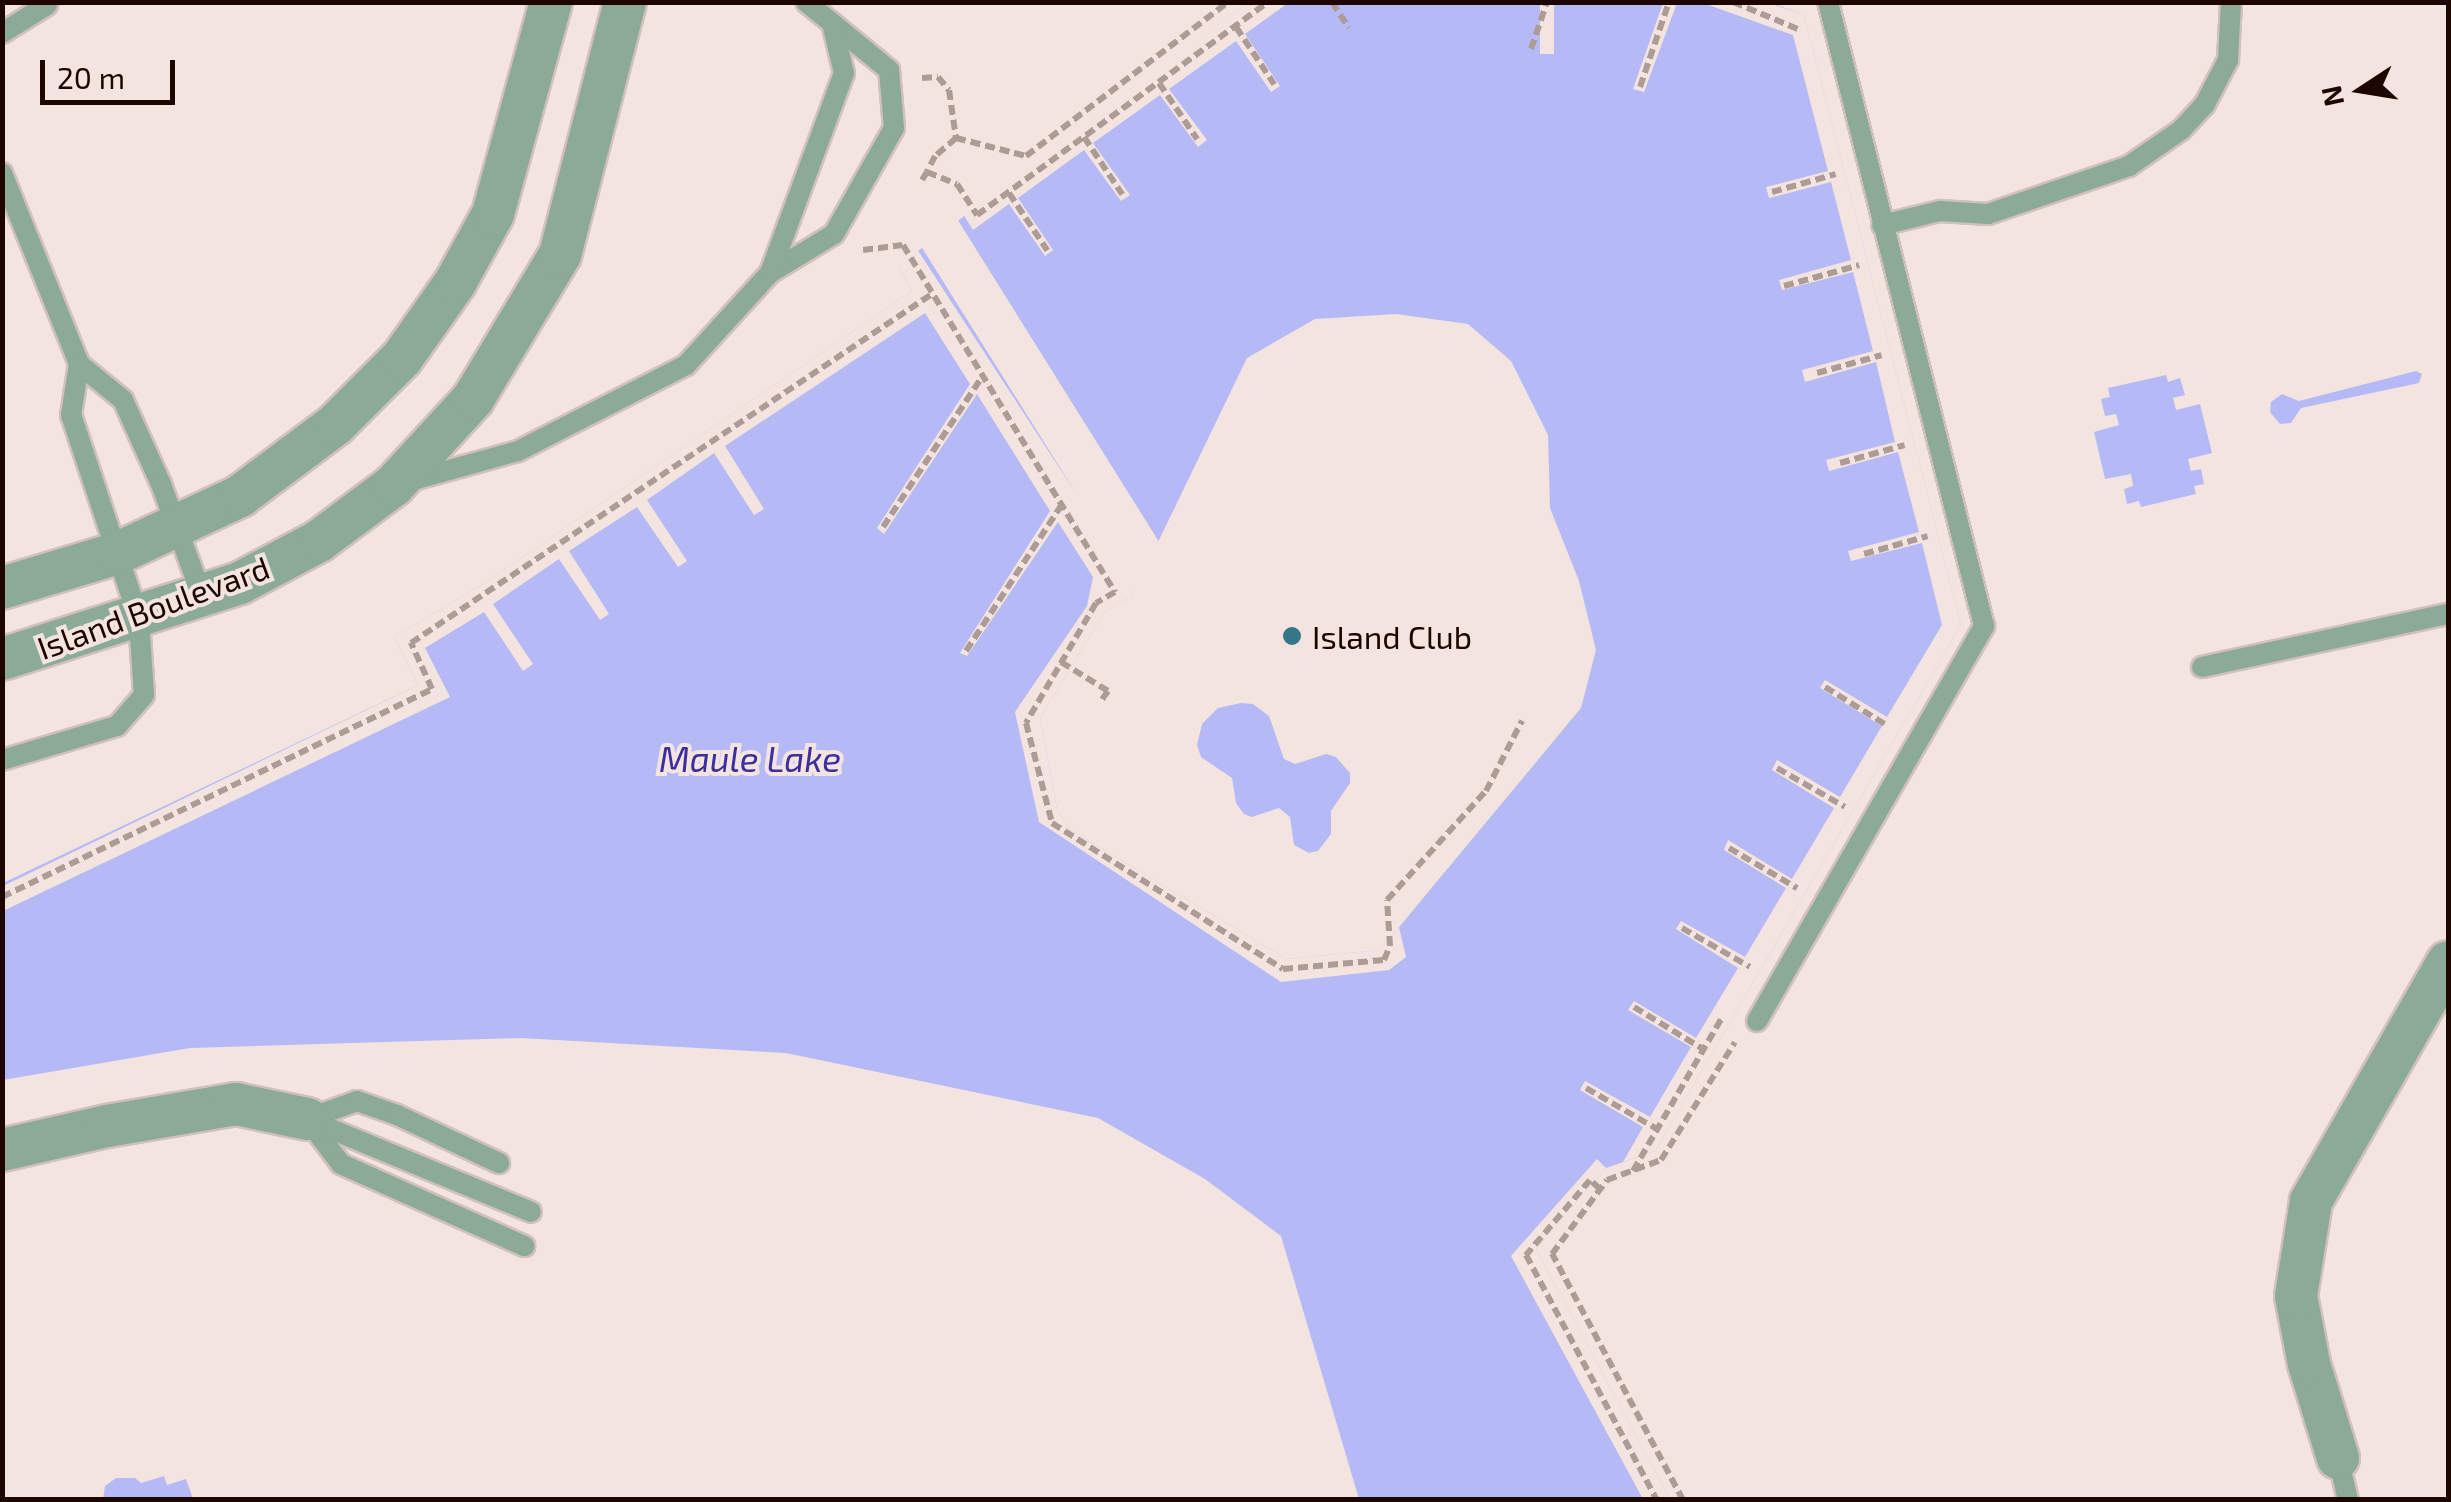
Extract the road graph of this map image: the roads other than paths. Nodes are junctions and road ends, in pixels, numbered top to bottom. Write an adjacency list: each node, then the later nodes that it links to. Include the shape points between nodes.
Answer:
1 (552, 2): 14 (street, Island Boulevard, via 493,214 402,358 336,425 240,496)
2 (626, 2): 13 (street, Island Boulevard, via 560,255 473,399)
3 (806, 2): 7 (lane)
4 (1828, 2): 10 (lane)
5 (2231, 2): 10 (lane, via 2228,60 2204,104 2181,130 2129,166 1988,214 1940,211)
6 (48, 6): 8 (lane)
7 (832, 23): 11 (lane, via 844,73); 11 (lane, via 890,70 894,128 834,234)
8 (2, 33)
9 (2, 174): 12 (lane)
10 (1882, 225): 24 (lane, via 1984,626)
11 (770, 273): 13 (lane, via 686,365 518,451)
12 (79, 364): 14 (lane, via 123,400); 15 (lane, via 71,415)
13 (394, 485): 17 (street, Island Boulevard, via 319,541)
14 (177, 525): 15 (street, Island Boulevard); 17 (lane)
15 (118, 552): 16 (street, Island Boulevard); 19 (lane)
16 (2, 588)
17 (202, 596): 19 (street, Island Boulevard)
18 (2448, 614): 21 (lane)
19 (139, 618): 20 (street, Island Boulevard); 22 (lane, via 144,695 117,726)
20 (2, 659)
21 (2202, 667)
22 (2, 760)
23 (2448, 962): 30 (street, via 2311,1201 2296,1296)
24 (1758, 1021)
25 (307, 1119): 26 (street, via 236,1104); 27 (lane, via 356,1101); 28 (lane); 29 (lane, via 341,1164)
26 (2, 1150)
27 (499, 1163)
28 (531, 1212)
29 (524, 1246)
30 (2338, 1458): 31 (lane)
31 (2348, 1500)

